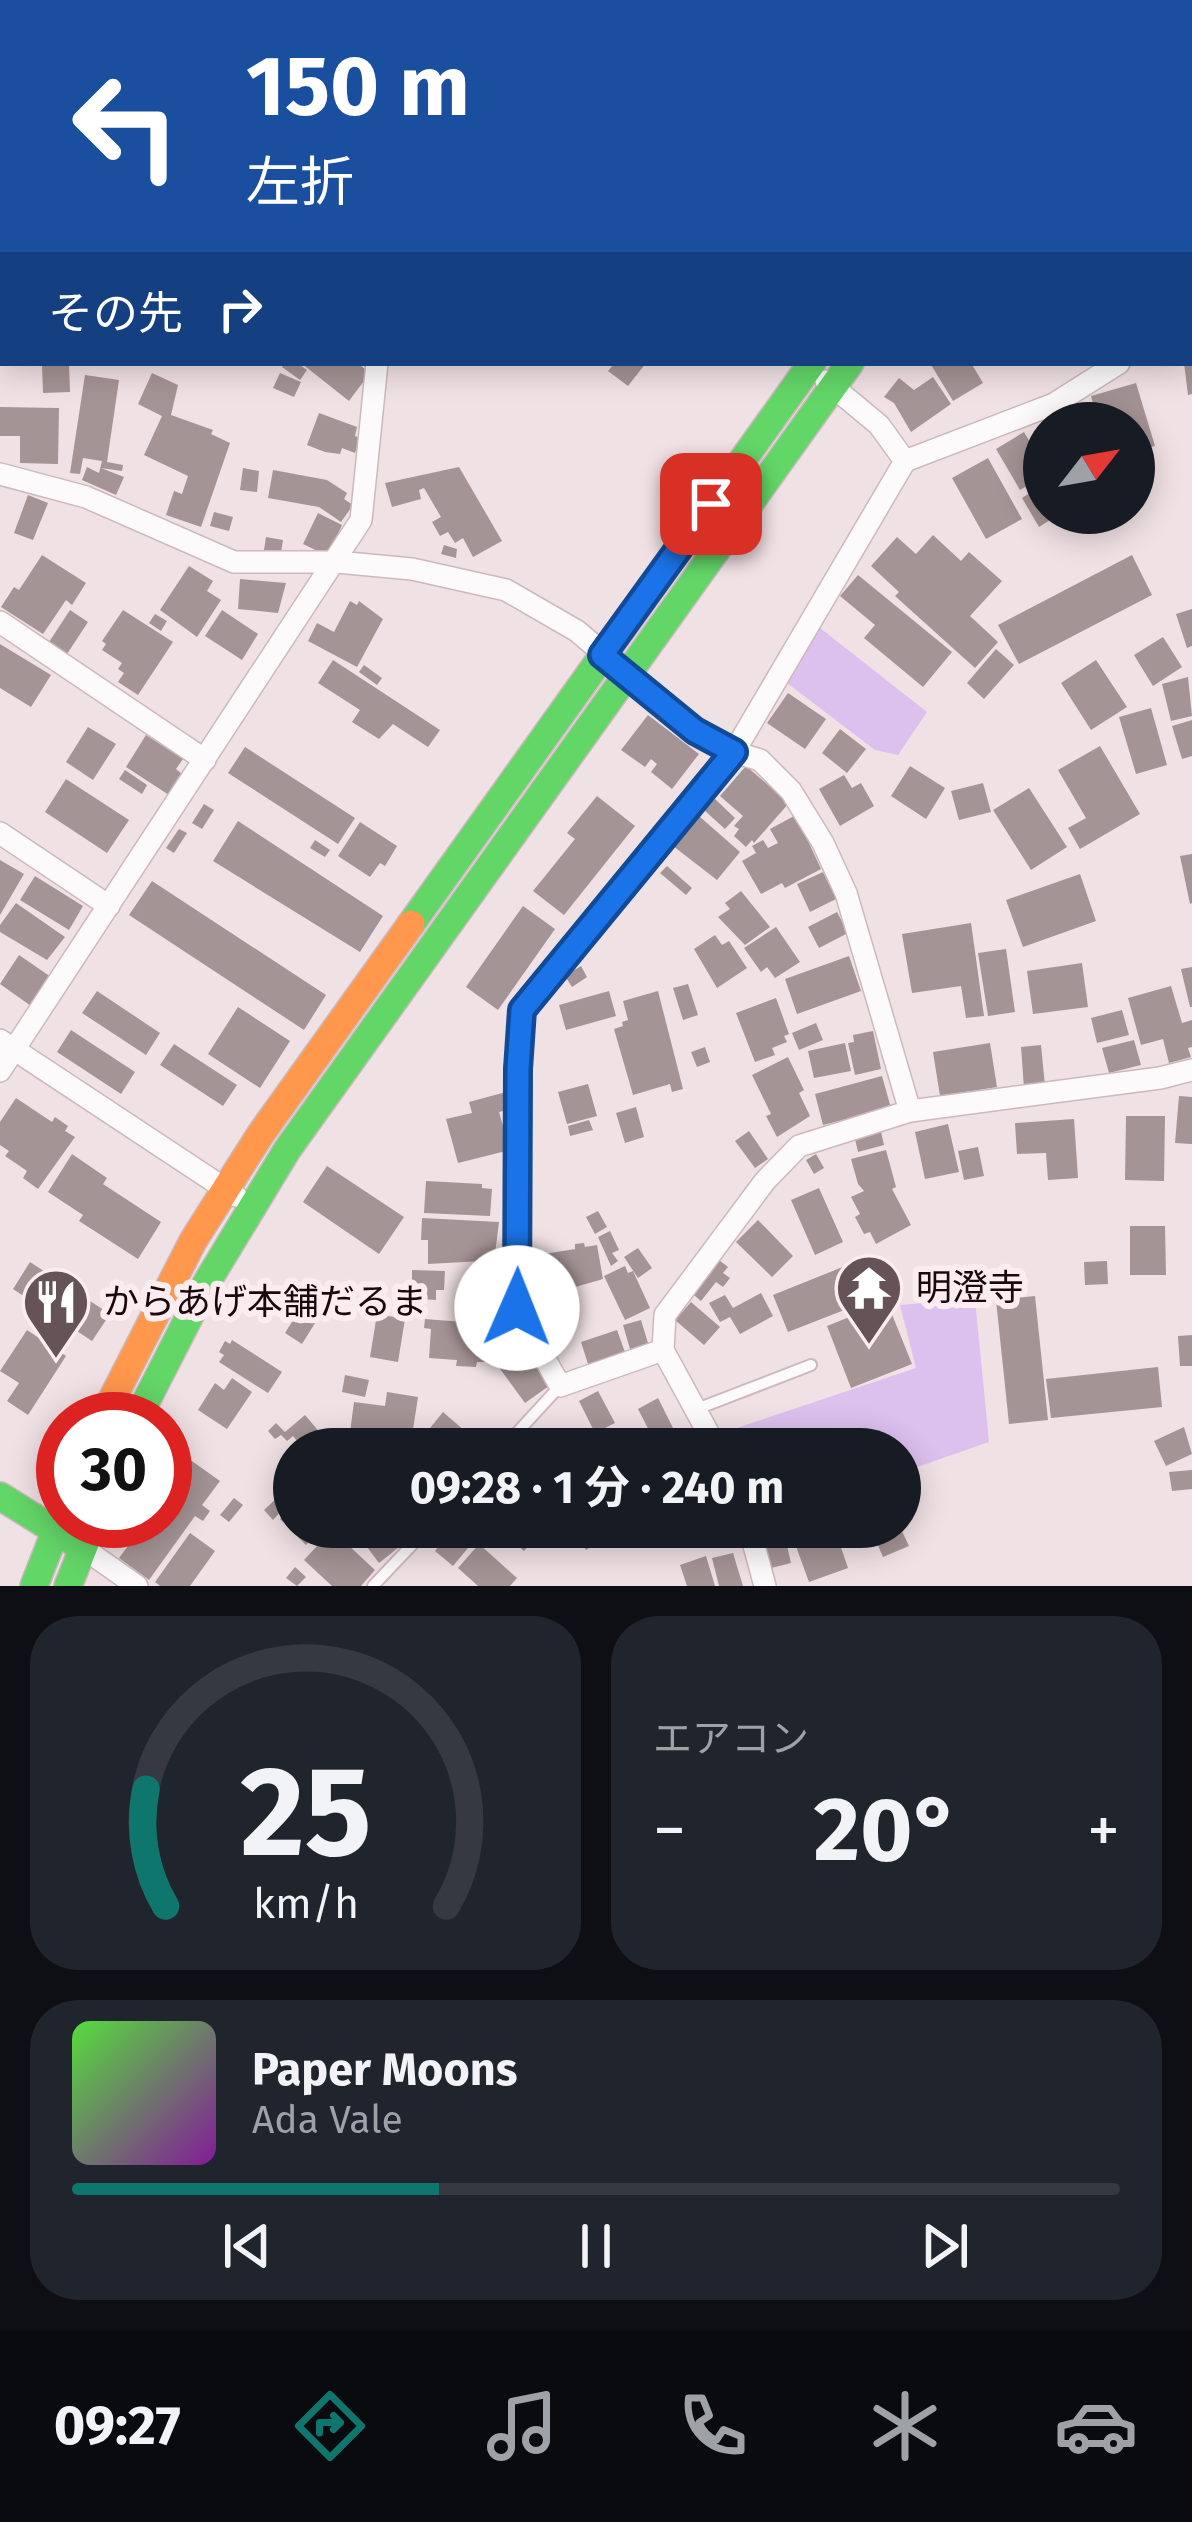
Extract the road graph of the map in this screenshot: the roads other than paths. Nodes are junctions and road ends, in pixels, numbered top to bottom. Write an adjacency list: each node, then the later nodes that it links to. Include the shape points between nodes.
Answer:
1 (377, 366): 9 (street, via 361,520)
2 (807, 366): 11 (street)
3 (810, 366): 6 (street)
4 (848, 366): 6 (street)
5 (1114, 366): 7 (street, via 1054,404)
6 (833, 386): 7 (street); 12 (street)
7 (905, 460): 13 (street)
8 (4, 481): 9 (street, via 86,497 234,562)
9 (337, 562): 11 (street, via 506,590); 14 (street)
10 (0, 622): 14 (street)
11 (602, 655): 12 (street); 21 (street)
12 (626, 675): 13 (street); 22 (street)
13 (734, 752): 20 (street, via 760,760 791,791 824,843); 25 (street, via 522,1010 517,1308)
14 (205, 760): 16 (street)
15 (0, 833): 16 (street)
16 (109, 906): 17 (street)
17 (7, 1045): 19 (street); 21 (street)
18 (1192, 1070): 20 (street)
19 (0, 1071)
20 (910, 1111): 23 (street, via 799,1146 665,1315)
21 (225, 1189): 22 (street); 26 (street)
22 (252, 1207): 27 (street)
23 (663, 1350): 25 (street); 28 (street)
24 (811, 1365): 28 (lane)
25 (560, 1386): 29 (lane)
26 (114, 1392)
27 (149, 1392)
28 (697, 1409): 30 (street)
29 (521, 1428)
30 (706, 1428)
31 (0, 1496): 32 (street)
32 (36, 1511)
33 (49, 1548): 37 (street)
34 (83, 1548): 38 (street); 39 (street)
35 (409, 1548): 40 (lane)
36 (755, 1548): 41 (street)
37 (34, 1586)
38 (68, 1586)
39 (137, 1586)
40 (374, 1586)
41 (765, 1586)

